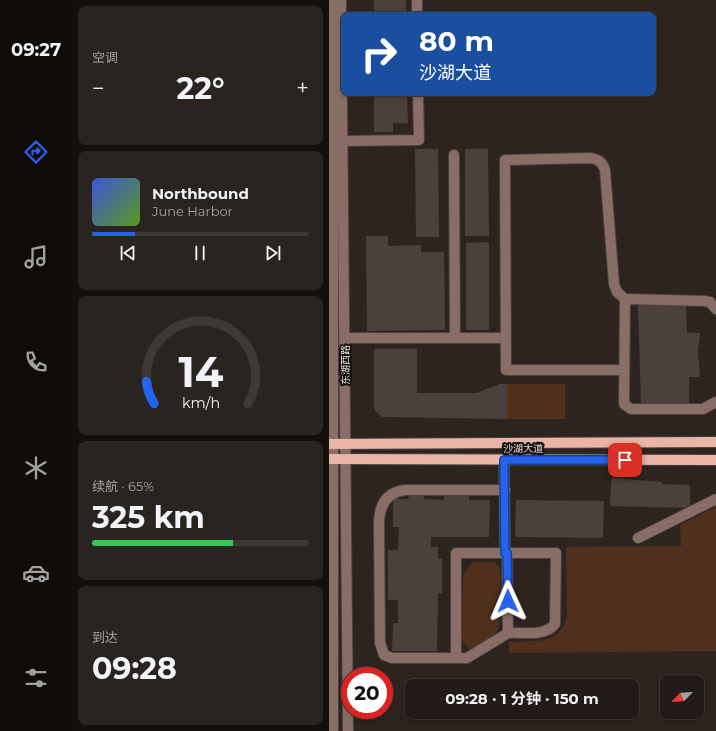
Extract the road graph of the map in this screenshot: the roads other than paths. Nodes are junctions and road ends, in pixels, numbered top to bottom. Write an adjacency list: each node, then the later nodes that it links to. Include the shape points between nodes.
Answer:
1 (333, 0): 8 (street, 东湖西路)
2 (341, 0): 4 (street, 东湖西路)
3 (417, 0): 5 (street)
4 (341, 12)
5 (417, 12)
6 (342, 96): 9 (street, 东湖西路)
7 (418, 96): 9 (street, via 419,140)
8 (331, 109): 11 (street, 东湖西路)
9 (343, 141): 14 (street, 东湖西路)
10 (454, 155): 15 (street)
11 (331, 246): 20 (street, 东湖西路)
12 (625, 299): 13 (street, via 705,301 710,302); 16 (street, via 617,292 614,284 605,170 602,162 589,158 505,160); 17 (street)
13 (716, 309)
14 (345, 338): 15 (street); 21 (street, 东湖西路)
15 (455, 338): 16 (street)
16 (505, 338): 17 (street, via 506,370)
17 (624, 370): 18 (street, via 624,404 629,409 703,409)
18 (716, 402)
19 (716, 442): 21 (main road, 沙湖大道)
20 (331, 444): 21 (main road, 沙湖大道); 22 (street, 东湖西路)
21 (345, 444): 23 (street, 东湖西路)
22 (331, 460): 23 (main road, 沙湖大道); 30 (street, 东湖西路)
23 (346, 460): 24 (main road, 沙湖大道); 34 (street, 东湖西路)
24 (504, 460): 25 (main road, 沙湖大道); 26 (street)
25 (716, 460)
26 (505, 490): 29 (street); 32 (street, via 398,491 388,496 381,507 381,650 392,658)
27 (716, 499): 28 (street)
28 (638, 538)
29 (506, 553): 31 (street); 31 (street, via 556,553 555,624 551,629 542,632); 32 (street, via 456,553)
30 (331, 623): 33 (street, 东湖西路)
31 (508, 633): 32 (street, via 472,656)
32 (456, 658)
33 (333, 731)
34 (348, 731)

